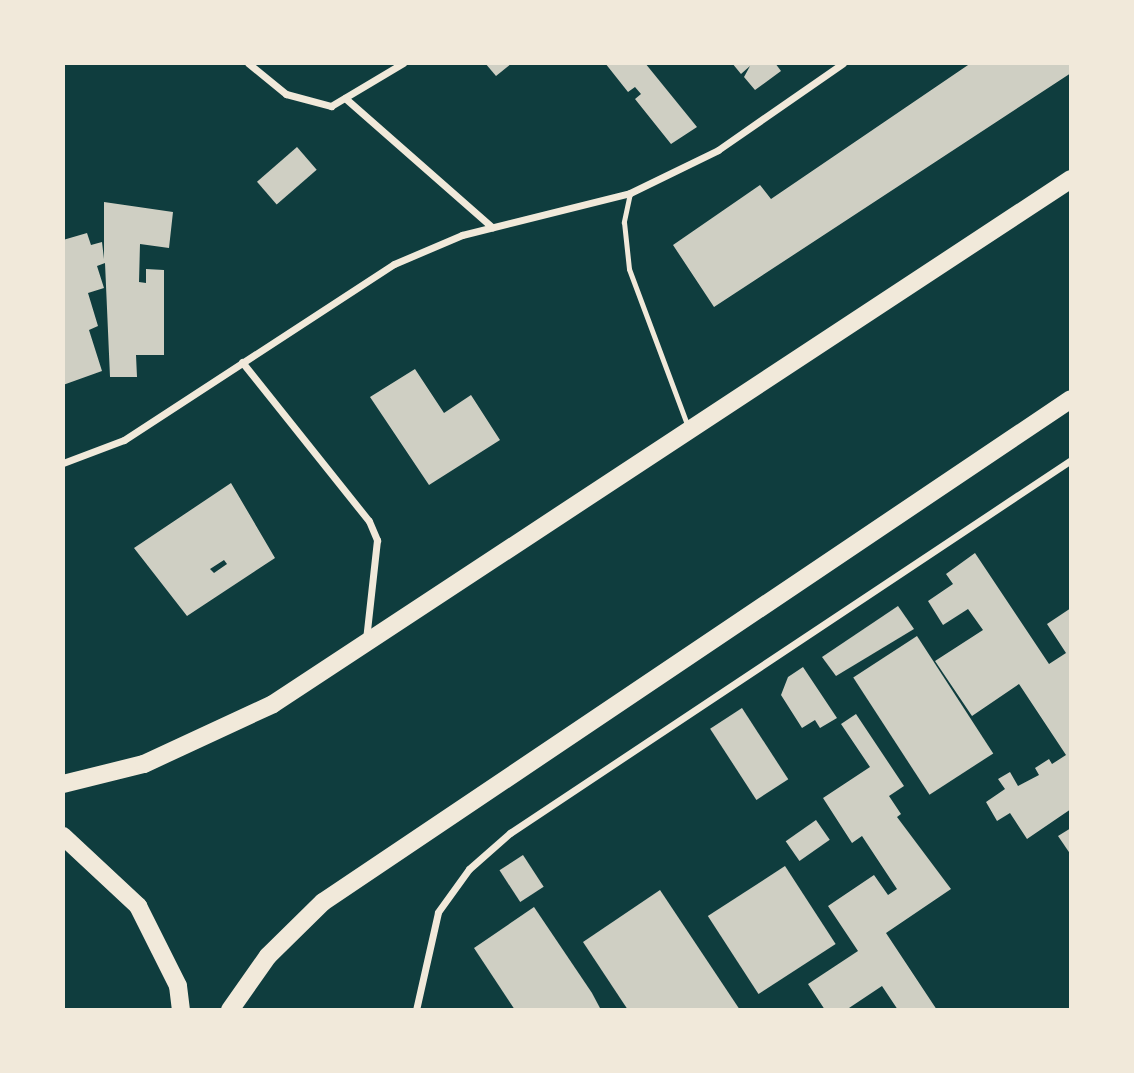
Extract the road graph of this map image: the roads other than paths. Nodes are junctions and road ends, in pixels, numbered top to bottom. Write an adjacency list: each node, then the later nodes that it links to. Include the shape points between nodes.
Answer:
1 (248, 63): 4 (street, via 303,102 331,106)
2 (404, 63): 4 (street)
3 (843, 63): 6 (street, via 718,150)
4 (345, 98): 7 (street)
5 (1071, 180): 10 (main road)
6 (631, 194): 7 (street); 10 (lane, via 624,222 629,270)
7 (492, 227): 8 (street, via 394,264)
8 (242, 362): 12 (street, via 124,440); 13 (street, via 339,479 377,540)
9 (1071, 399): 17 (main road, via 323,902 268,956)
10 (690, 432): 13 (main road)
11 (1071, 460): 18 (street, via 510,833 469,869 438,912)
12 (63, 463)
13 (366, 642): 14 (main road, via 218,735 144,764)
14 (63, 784)
15 (63, 835): 16 (main road, via 138,906 178,986)
16 (181, 1010)
17 (230, 1010)
18 (416, 1010)

